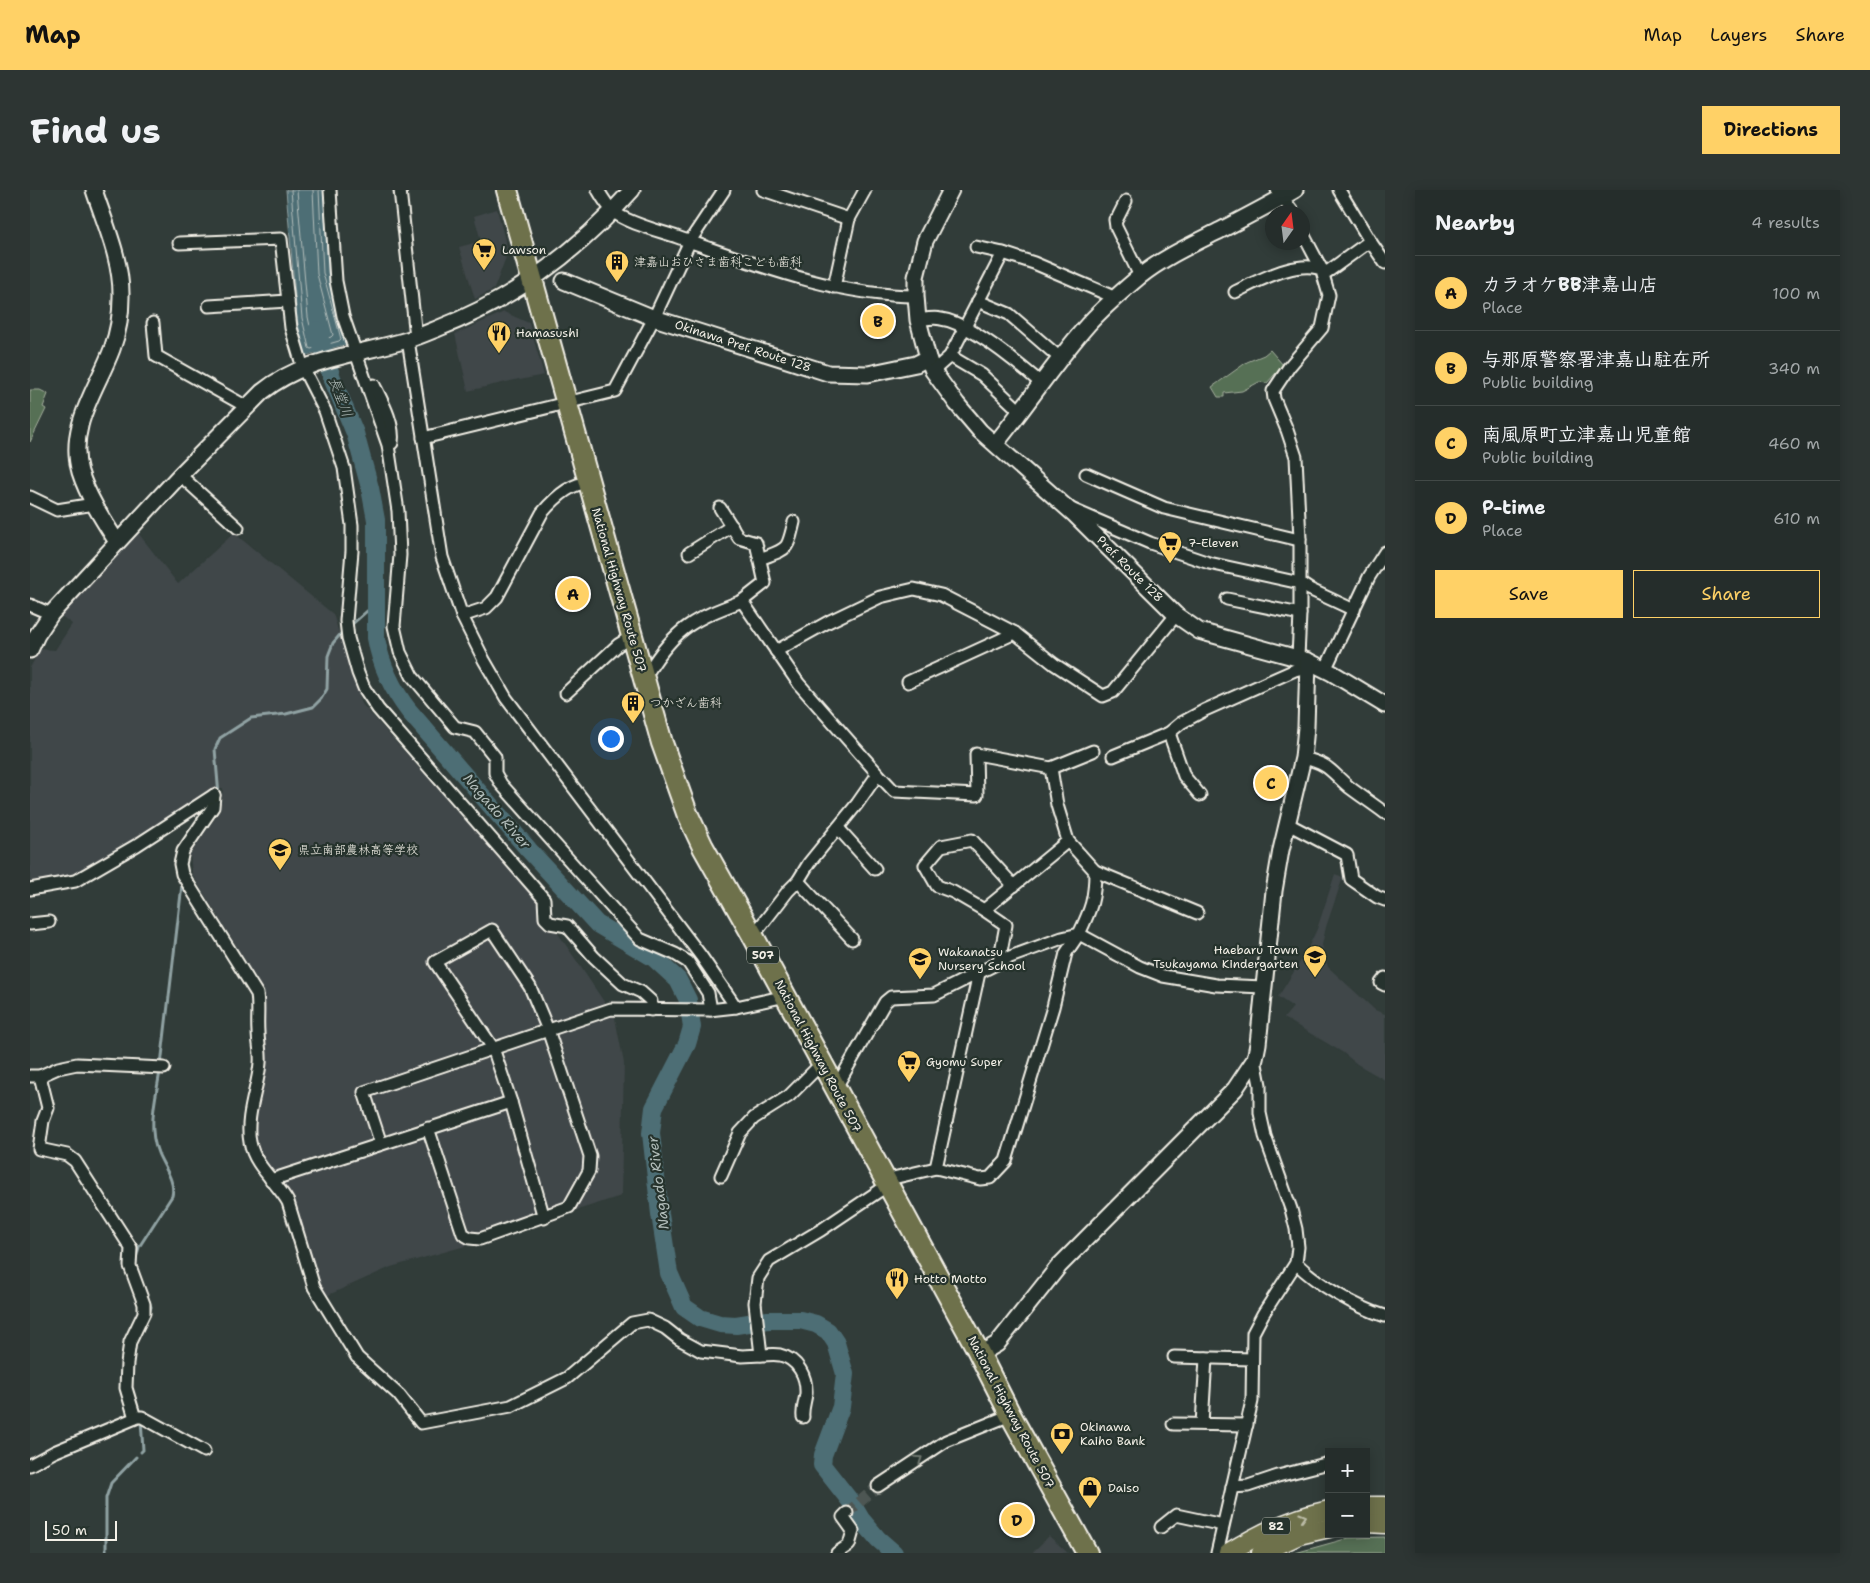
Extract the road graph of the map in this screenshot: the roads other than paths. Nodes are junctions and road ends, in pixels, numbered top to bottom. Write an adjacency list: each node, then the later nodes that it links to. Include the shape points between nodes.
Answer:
1 (94, 190): 58 (street, via 114,251 121,296 112,348 80,422 76,445 80,470)
2 (330, 190): 41 (street, via 336,281)
3 (400, 190): 40 (street)
4 (507, 190): 27 (highway, National Highway Route 507 / 507)
5 (598, 190): 16 (street)
6 (632, 190): 16 (street)
7 (724, 190): 19 (street)
8 (763, 190): 13 (street)
9 (865, 190): 17 (street)
10 (950, 190): 31 (street, via 925,240 916,277)
11 (1339, 190): 18 (street)
12 (1285, 192): 15 (street); 26 (street)
13 (792, 194): 17 (street)
14 (1126, 201): 26 (street, via 1115,220 1116,227)
15 (1290, 205)
16 (613, 212): 19 (street); 27 (street)
17 (849, 219): 29 (street)
18 (1370, 241): 24 (street); 25 (street, via 1327,272)
19 (690, 242): 29 (street); 36 (street)
20 (179, 243): 33 (street, via 281,239)
21 (976, 247): 23 (street)
22 (1310, 247): 25 (street)
23 (1003, 253): 32 (street, via 1109,295); 34 (street)
24 (1385, 263)
25 (1321, 268): 30 (street, via 1289,269); 64 (street, via 1329,295 1322,328 1273,390 1294,449)
26 (1140, 276): 32 (street)
27 (532, 280): 40 (street, via 484,309); 48 (highway, National Highway Route 507 / 507)
28 (564, 281): 36 (street, Okinawa Pref. Route 128)
29 (834, 287): 31 (street)
30 (1235, 292)
31 (916, 296): 37 (street)
32 (1113, 300): 43 (street, via 1084,329)
33 (288, 301): 35 (street); 46 (street, via 291,328)
34 (978, 301): 39 (street); 43 (street, via 1009,314)
35 (209, 306)
36 (654, 318): 45 (street, Okinawa Pref. Route 128, via 828,373 868,374 916,364); 48 (street, via 615,391)
37 (918, 320): 39 (street, via 942,319); 45 (street)
38 (153, 323): 50 (street, via 156,356)
39 (964, 328): 42 (street); 47 (street, via 990,342)
40 (412, 339): 41 (street); 52 (street)
41 (354, 352): 46 (street); 49 (street)
42 (950, 356): 45 (street); 51 (street, via 982,375)
43 (1061, 360): 47 (street)
44 (367, 364): 49 (street)
45 (930, 365): 53 (street, Pref. Route 128, via 942,385 980,431)
46 (306, 367): 50 (street, via 275,381); 119 (street, via 326,410 344,468 352,525 347,628 364,688 378,709 544,899 545,918 550,923 567,926 623,984 641,992 651,1001)
47 (1042, 384): 51 (street)
48 (567, 402): 52 (street); 56 (highway, National Highway Route 507 / 507)
49 (380, 406): 120 (street, via 398,511 400,555 394,626 400,652 412,676 455,727 476,732 495,757 495,773 501,784 628,926 640,938 688,962 708,993)
50 (247, 408): 55 (street)
51 (1022, 412): 53 (street)
52 (424, 438): 77 (street, via 442,558)
53 (996, 443): 59 (street, Pref. Route 128)
54 (1086, 474): 64 (street, via 1164,508)
55 (180, 476): 63 (street); 65 (street)
56 (589, 482): 77 (street, via 582,482 551,503 542,513 497,597 486,608); 79 (highway, National Highway Route 507 / 507)
57 (30, 497): 58 (street, via 57,510)
58 (94, 504): 65 (street)
59 (1065, 506): 69 (street, via 1150,544 1209,563); 76 (street, Pref. Route 128)
60 (720, 508): 62 (street)
61 (794, 522): 68 (street, via 790,542 785,549)
62 (732, 526): 67 (street); 68 (street, via 740,538 756,543)
63 (238, 528)
64 (1300, 539): 69 (street)
65 (117, 542): 74 (street)
66 (1385, 552): 73 (street, via 1368,578)
67 (689, 553)
68 (760, 559): 71 (street, via 765,583)
69 (1300, 583): 73 (street); 75 (street)
70 (1227, 598): 75 (street)
71 (742, 601): 81 (street); 84 (street, via 696,619 680,630 648,672)
72 (30, 605): 74 (street)
73 (1354, 610): 83 (street)
74 (51, 614): 80 (street)
75 (1300, 614): 82 (street)
76 (1176, 615): 78 (street, via 1113,692 1103,696 1054,664); 82 (street, Pref. Route 128, via 1199,630)
77 (462, 616): 118 (street, via 506,698)
78 (1015, 633): 81 (street, via 941,595 914,589 880,597); 85 (street)
79 (632, 636): 84 (highway, National Highway Route 507 / 507); 86 (street)
80 (30, 650)
81 (776, 651): 93 (street, via 799,684)
82 (1304, 662): 83 (street, Pref. Route 128); 88 (street, via 1295,670 1204,710); 91 (street, via 1306,727)
83 (1325, 670): 87 (street, Pref. Route 128)
84 (642, 673): 110 (highway, National Highway Route 507 / 507, via 687,813)
85 (908, 682)
86 (566, 693)
87 (1385, 706)
88 (1169, 733): 90 (street); 94 (street, via 1184,776)
89 (1094, 751): 92 (street)
90 (1113, 756)
91 (1303, 758): 95 (street, via 1330,768); 96 (street)
92 (1051, 768): 93 (street, via 976,754 977,795 894,791); 98 (street, via 1056,805)
93 (878, 774): 97 (street)
94 (1200, 795)
95 (1385, 813)
96 (1288, 824): 104 (street, via 1347,855 1351,880); 116 (street, via 1274,891)
97 (838, 828): 99 (street); 101 (street)
98 (1068, 841): 100 (street); 102 (street)
99 (876, 869)
100 (1095, 871): 106 (street); 109 (street, via 1095,892)
101 (798, 882): 110 (street); 111 (street)
102 (1014, 886): 105 (street); 105 (street, via 972,840 941,846 925,865 937,886)
103 (30, 889): 134 (street, via 74,881 214,795 213,807 183,851 180,864 182,874 257,994 260,1062 248,1127 257,1160)
104 (1385, 900)
105 (984, 910): 112 (street, via 1006,926)
106 (1197, 913)
107 (48, 922): 108 (street)
108 (30, 924)
109 (1079, 934): 112 (street); 116 (street, via 1163,976 1216,985); 132 (street, via 1066,953 1006,1161 990,1178 980,1180)
110 (753, 936): 117 (highway, National Highway Route 507 / 507)
111 (852, 939)
112 (999, 962): 113 (street)
113 (979, 973): 127 (street, via 934,995 891,996); 132 (street)
114 (1385, 978): 115 (street, via 1381,983)
115 (1385, 985)
116 (1264, 987): 123 (street)
117 (784, 994): 118 (street); 124 (highway, National Highway Route 507 / 507)
118 (736, 1007): 120 (street)
119 (653, 1010): 120 (street); 121 (street, via 612,1008)
120 (710, 1010)
121 (548, 1030): 122 (street); 122 (street, via 530,987 492,930 435,962); 136 (street, via 590,1156 589,1171 569,1207)
122 (494, 1048): 128 (street); 130 (street, via 364,1092)
123 (1255, 1059): 137 (street, via 1265,1136 1296,1229); 139 (street, via 1235,1089 1059,1266 997,1344)
124 (821, 1064): 127 (highway, National Highway Route 507 / 507); 133 (street, via 789,1096 754,1118 740,1133)
125 (159, 1068): 126 (street, via 77,1064)
126 (35, 1076): 131 (street, via 48,1108)
127 (835, 1089): 135 (highway, National Highway Route 507 / 507)
128 (511, 1102): 129 (street); 136 (street)
129 (428, 1128): 130 (street); 136 (street, via 464,1234 480,1239)
130 (381, 1144): 134 (street)
131 (34, 1149): 146 (street, via 67,1155 75,1161 131,1248 130,1266 144,1304 144,1313 130,1342 126,1388)
132 (936, 1168): 135 (street, via 892,1178)
133 (721, 1176)
134 (271, 1180): 140 (street, via 288,1202 319,1298 356,1357 399,1395 421,1423 511,1406 567,1378 632,1323 648,1320 701,1351)
135 (887, 1186): 139 (highway, National Highway Route 507 / 507); 140 (street, via 769,1261 758,1278 755,1303)
136 (544, 1218)
137 (1296, 1263): 138 (street, via 1364,1310); 143 (street, via 1253,1333)
138 (1385, 1316)
139 (980, 1354): 144 (highway, National Highway Route 507 / 507)
140 (760, 1355): 145 (street, via 781,1355 794,1362 804,1375)
141 (1174, 1357): 142 (street)
142 (1206, 1358): 143 (street); 148 (street)
143 (1252, 1358): 149 (street, via 1252,1400)
144 (1010, 1414): 153 (street, one-way to 144, via 946,1441); 165 (highway, National Highway Route 507 / 507)
145 (803, 1417)
146 (138, 1418): 150 (street); 152 (street)
147 (1173, 1424): 148 (street)
148 (1202, 1424): 149 (street)
149 (1247, 1425): 154 (street)
150 (204, 1451)
151 (1325, 1464): 154 (street, via 1248,1486)
152 (30, 1465)
153 (878, 1486)
154 (1232, 1486): 160 (street)
155 (1370, 1506): 156 (main road)
156 (1385, 1506)
157 (1325, 1511): 167 (main road, 82, one-way to 157, via 1270,1528)
158 (847, 1513): 164 (street, via 843,1517 854,1531 849,1545)
159 (1370, 1523): 161 (main road)
160 (1223, 1524): 162 (street, via 1176,1515); 166 (street)
161 (1385, 1524)
162 (1160, 1527)
163 (1325, 1529): 168 (main road, 82, via 1299,1535)
164 (837, 1553)
165 (1087, 1553)
166 (1217, 1553)
167 (1228, 1553)
168 (1261, 1553)

